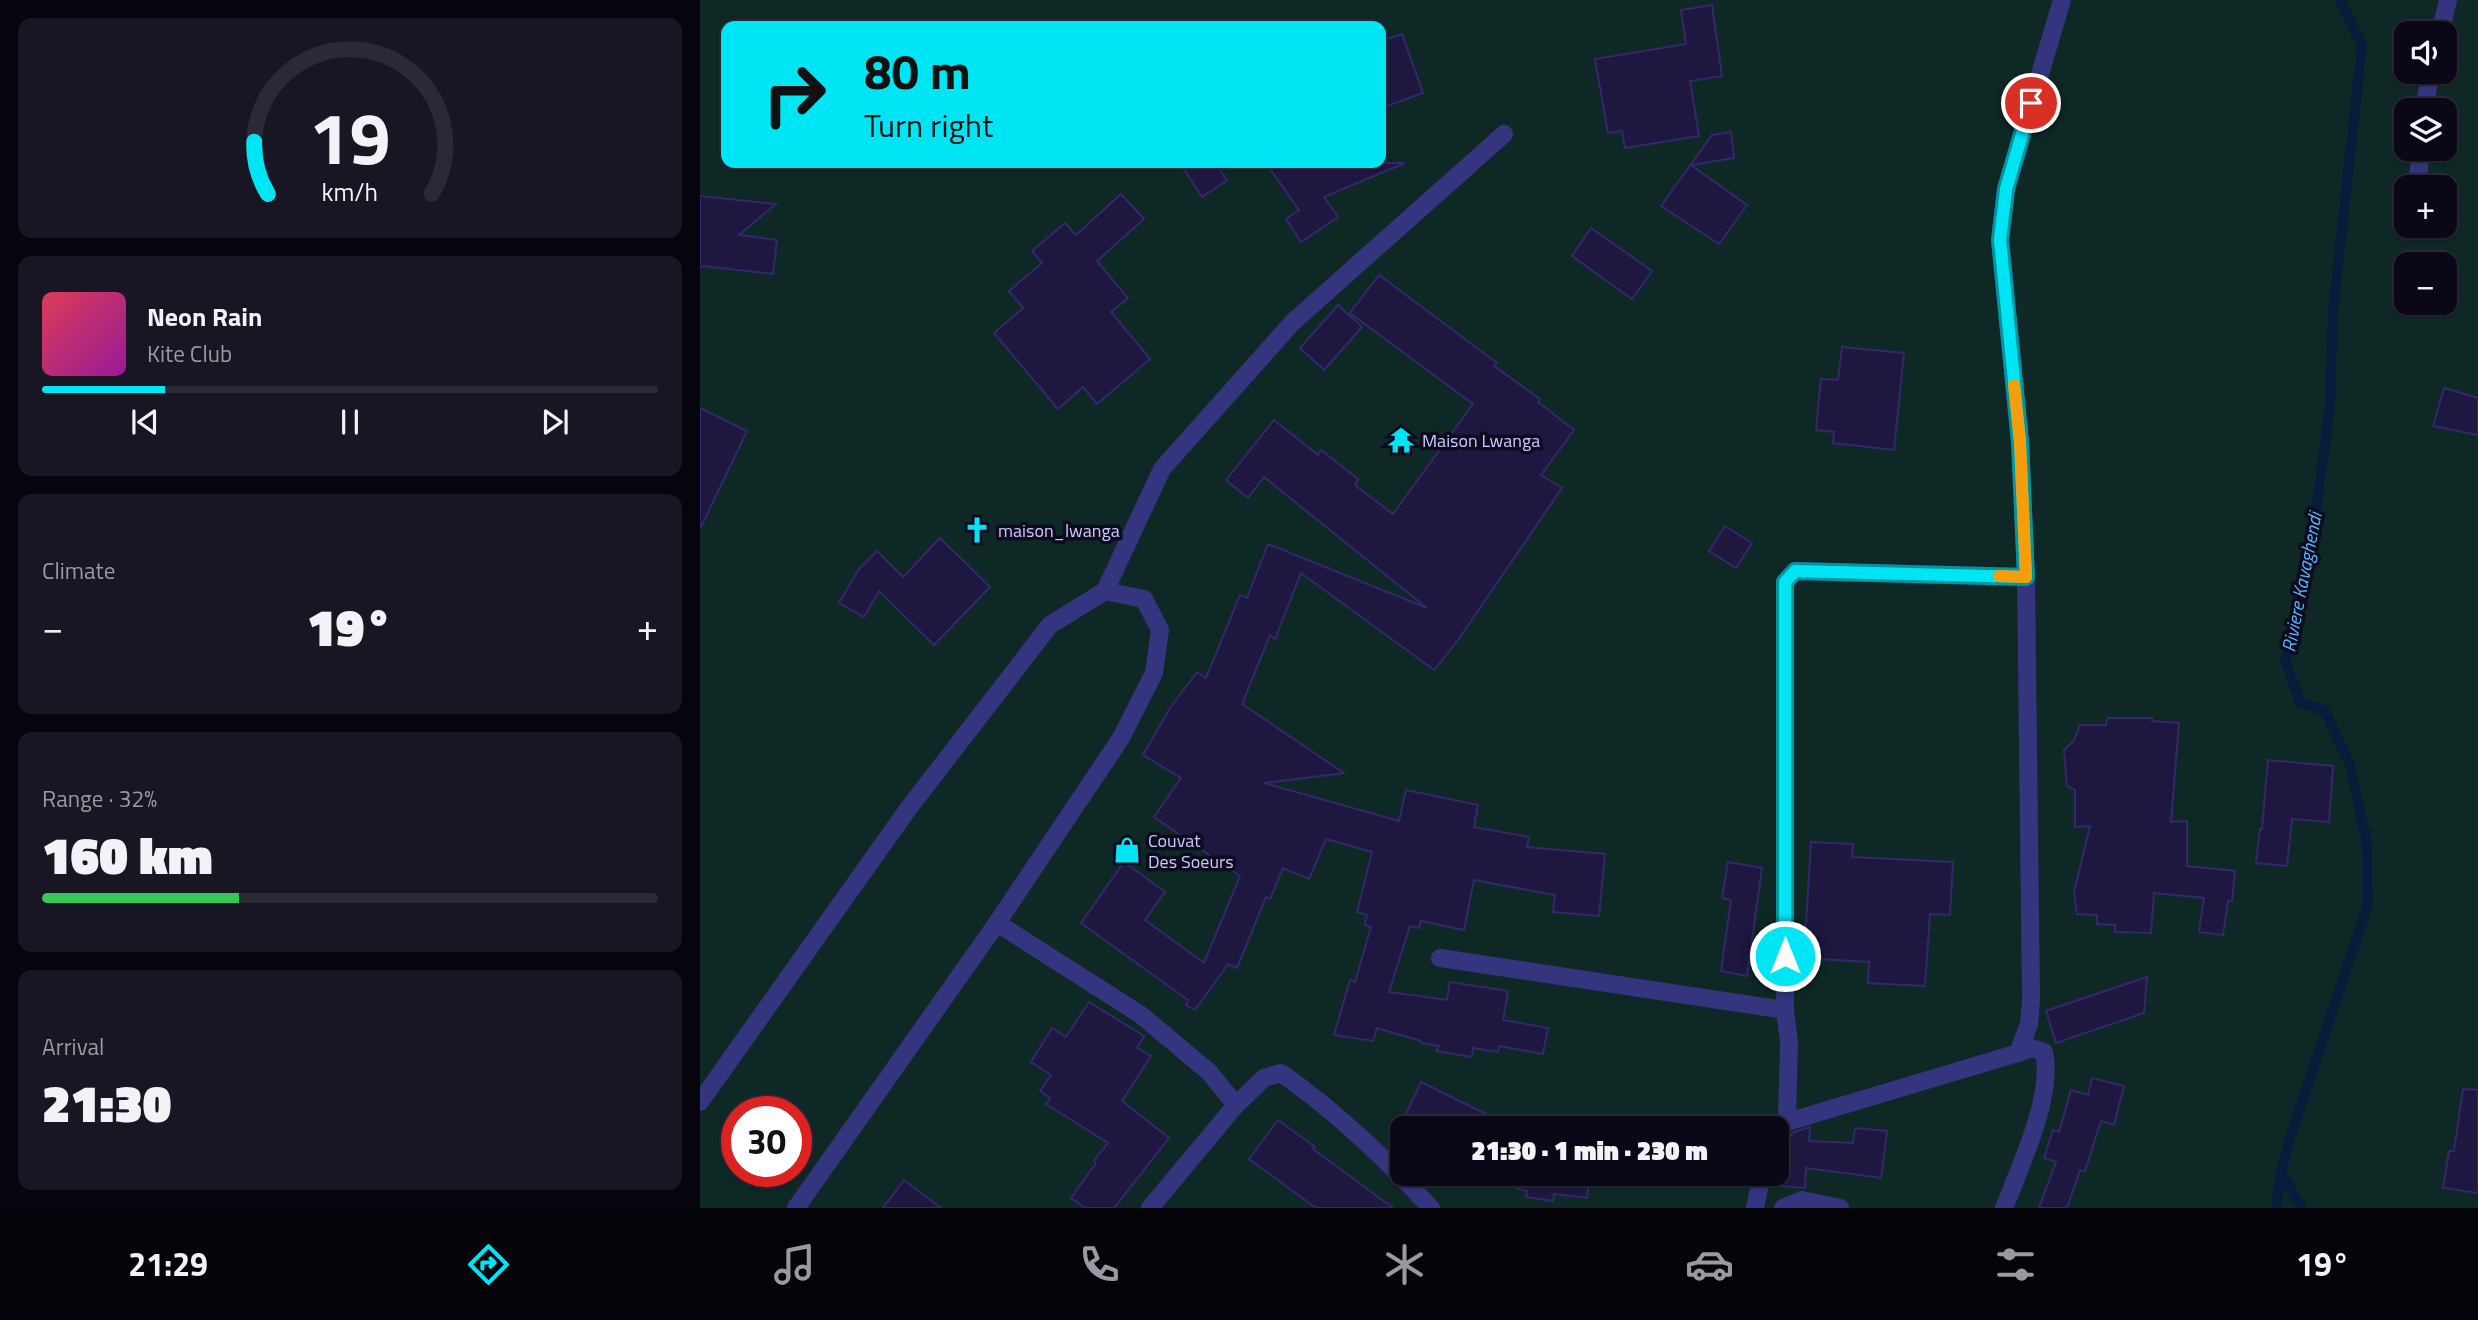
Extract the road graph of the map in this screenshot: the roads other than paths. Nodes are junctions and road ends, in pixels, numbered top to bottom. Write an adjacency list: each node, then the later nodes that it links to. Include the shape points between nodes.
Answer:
1 (2062, 0): 5 (street, via 2006,189 2000,240 2020,442)
2 (2448, 0): 3 (street)
3 (2443, 21)
4 (1504, 134): 6 (street, via 1292,323 1162,469)
5 (2026, 577): 9 (street, via 1795,571 1785,582); 10 (street, via 2031,1000 2029,1024)
6 (1105, 591): 7 (street, via 1144,599 1160,630 1154,673 1121,738); 11 (street, via 1050,625 908,809)
7 (997, 923): 12 (street, via 1141,1015 1209,1072); 16 (street)
8 (1440, 958): 9 (street)
9 (1785, 1010): 13 (street, via 1788,1041)
10 (2018, 1053): 14 (street); 22 (street, via 2032,1048 2044,1052 2045,1093)
11 (700, 1102)
12 (1236, 1105): 17 (street); 18 (street, via 1264,1078 1281,1073 1341,1118)
13 (1783, 1116)
14 (1789, 1126)
15 (1760, 1186): 19 (street)
16 (796, 1208)
17 (1150, 1208)
18 (1431, 1208)
19 (1755, 1208)
20 (1783, 1208): 21 (street, via 1802,1200)
21 (1840, 1208)
22 (2004, 1208)

